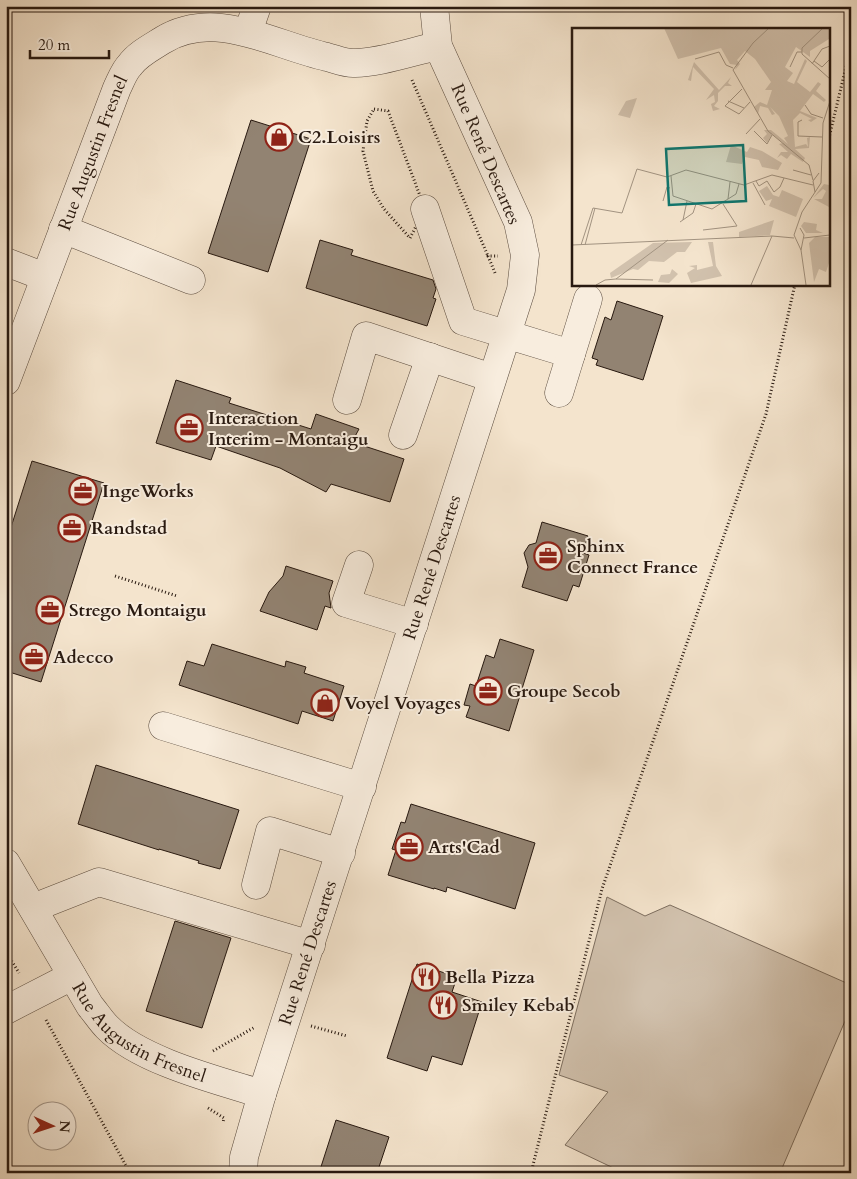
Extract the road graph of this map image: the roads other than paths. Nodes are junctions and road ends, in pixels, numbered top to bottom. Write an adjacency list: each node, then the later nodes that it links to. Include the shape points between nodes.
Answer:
1 (257, 6): 3 (street)
2 (434, 6): 4 (street, Rue René Descartes)
3 (248, 32): 4 (street, Rue Augustin Fresnel, via 309,53 352,63); 6 (street, Rue Augustin Fresnel, via 216,26 190,28 170,36 130,64 116,88)
4 (438, 46): 11 (street, Rue René Descartes, via 518,222 525,255 521,290)
5 (425, 208): 11 (street, via 464,321)
6 (63, 229): 8 (street, Rue Augustin Fresnel); 9 (street)
7 (6, 262): 8 (street)
8 (45, 277): 15 (street, Rue Augustin Fresnel)
9 (191, 280)
10 (588, 299): 12 (street)
11 (506, 334): 12 (street); 14 (street, Rue René Descartes)
12 (571, 354): 16 (street)
13 (430, 357): 14 (street); 17 (street, via 366,336); 18 (street)
14 (492, 378): 20 (street, Rue René Descartes)
15 (6, 381)
16 (559, 393)
17 (347, 400)
18 (404, 435)
19 (359, 565): 20 (street, via 346,603)
20 (414, 624): 22 (street, Rue René Descartes)
21 (163, 726): 22 (street)
22 (362, 787): 23 (street, Rue René Descartes)
23 (341, 853): 25 (street, via 270,831); 27 (street, Rue René Descartes)
24 (6, 862): 26 (street, Rue Augustin Fresnel)
25 (256, 885)
26 (33, 908): 27 (street, via 99,882); 28 (street, Rue Augustin Fresnel)
27 (311, 946): 30 (street, Rue René Descartes)
28 (72, 976): 29 (street); 30 (street, Rue Augustin Fresnel, via 90,1006 124,1041 151,1057)
29 (6, 1010)
30 (262, 1094): 31 (street, via 244,1157)
31 (244, 1173)

